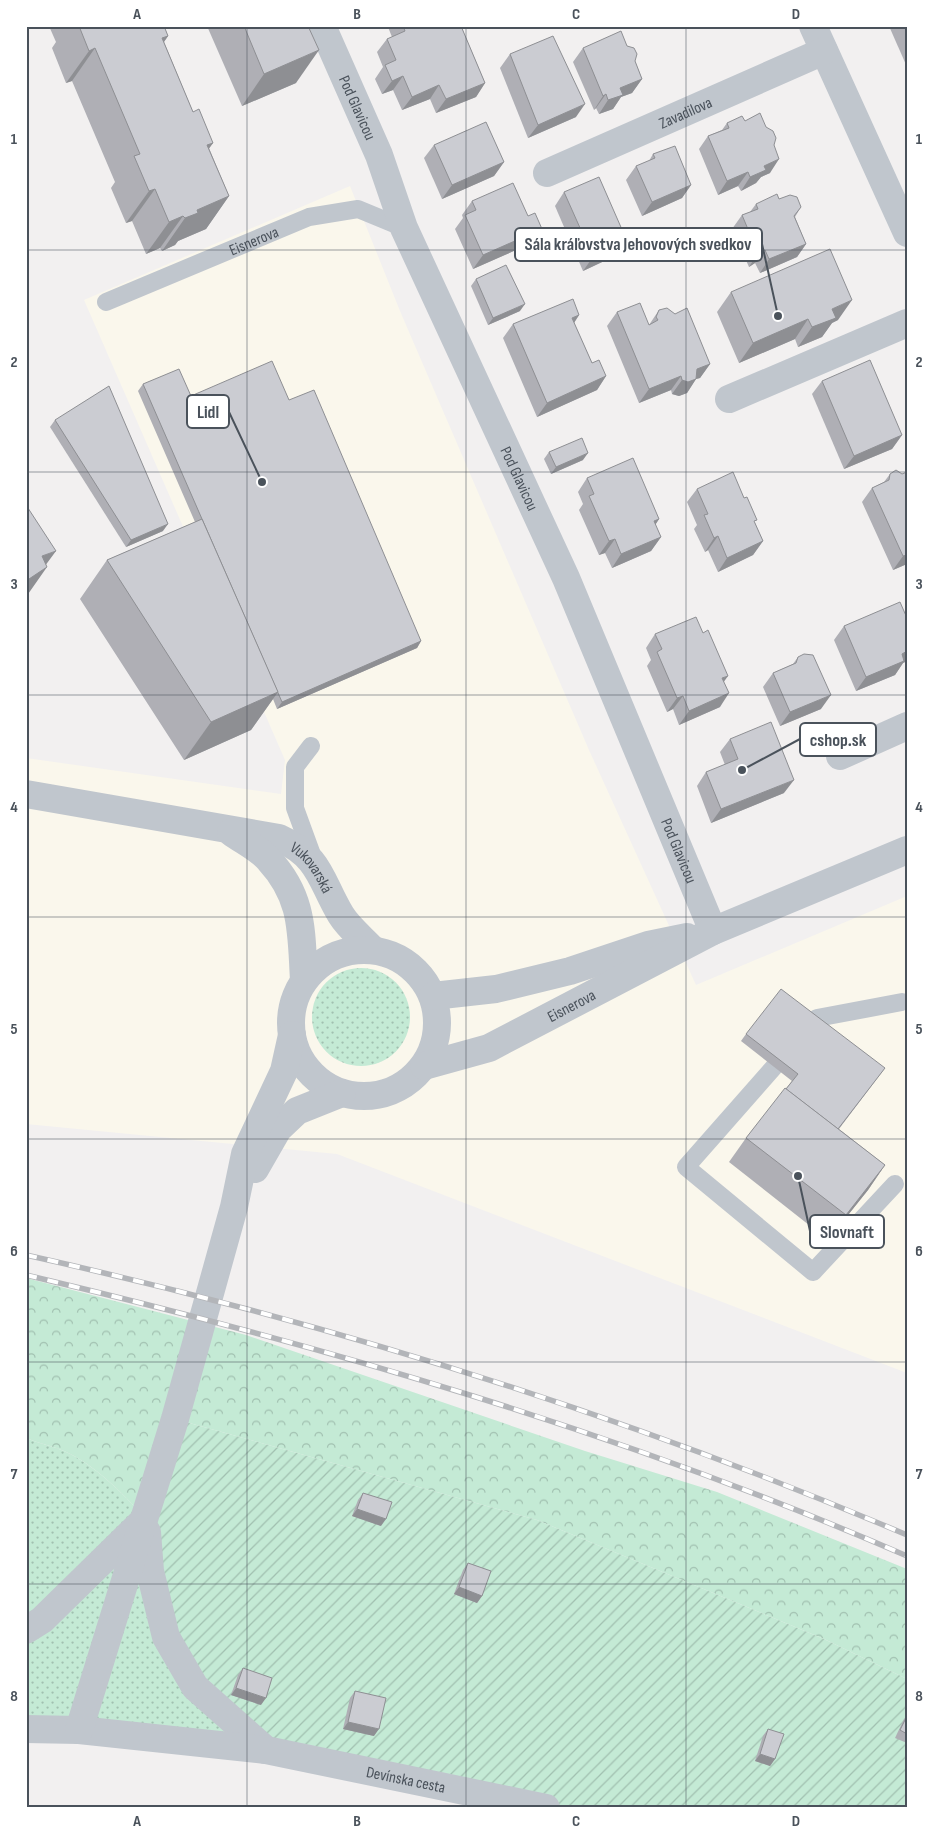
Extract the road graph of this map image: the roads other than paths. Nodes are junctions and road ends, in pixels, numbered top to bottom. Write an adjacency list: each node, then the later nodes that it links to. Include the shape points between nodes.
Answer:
1 (322, 26): 5 (street, Pod Glavicou, via 380,155)
2 (813, 26): 3 (street)
3 (824, 51): 4 (street, Zavadilova); 6 (street)
4 (547, 173)
5 (404, 228): 7 (lane, Eisnerova, via 358,209 309,217); 17 (street, Pod Glavicou, via 566,578)
6 (907, 233)
7 (106, 302)
8 (907, 323): 9 (street)
9 (729, 399)
10 (907, 726): 12 (street)
11 (311, 746): 16 (lane, via 295,767 295,808)
12 (840, 756)
13 (26, 794): 14 (street, Vukovarská)
14 (224, 827): 16 (street, Vukovarská, via 279,838 299,847); 19 (street, Vukovarská, via 268,858 289,887 299,912)
15 (907, 850): 17 (street, Eisnerova)
16 (317, 868): 18 (street, Vukovarská, via 342,916)
17 (713, 932): 20 (street, Eisnerova, via 648,944 570,971 496,989); 23 (street, Eisnerova, via 489,1048)
18 (373, 950): 19 (street, Eisnerova, via 353,950 336,955 320,964); 20 (street, Eisnerova, via 409,964 424,979)
19 (304, 980): 22 (street, Eisnerova, via 294,1001)
20 (433, 996): 23 (street, Eisnerova, via 437,1032 433,1050)
21 (902, 1002): 25 (lane, via 818,1018 686,1167 813,1272)
22 (292, 1035): 24 (street, Eisnerova, via 305,1066 322,1083); 26 (street, via 284,1071 245,1154)
23 (424, 1066): 24 (street, Eisnerova, via 392,1091 372,1096)
24 (342, 1093): 26 (street, via 297,1111 278,1129)
25 (894, 1184)
26 (234, 1207): 27 (street)
27 (145, 1518): 28 (street, via 42,1620); 30 (street); 31 (street, via 150,1571 166,1637 196,1687)
28 (26, 1630)
29 (26, 1729): 30 (street, Devínska cesta)
30 (79, 1730): 31 (street, Devínska cesta)
31 (266, 1750): 32 (street, Devínska cesta)
32 (546, 1808)

